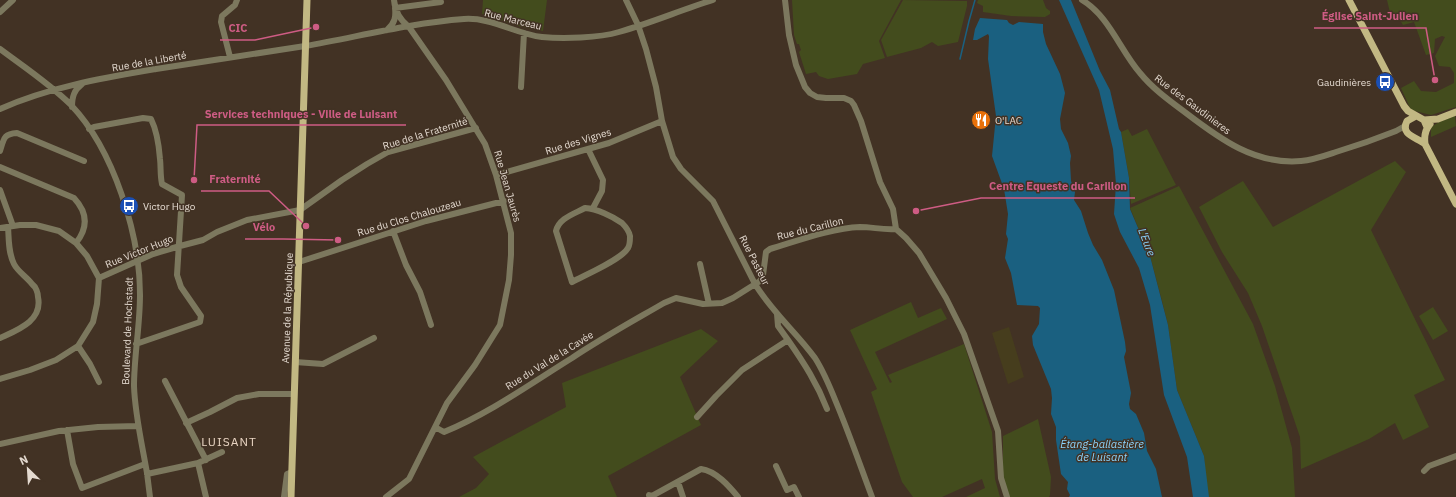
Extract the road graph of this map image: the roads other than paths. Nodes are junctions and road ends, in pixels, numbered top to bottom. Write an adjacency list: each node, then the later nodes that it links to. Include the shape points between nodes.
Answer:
1 (13, 0): 12 (street)
2 (236, 0): 19 (street, via 235,5 222,16 221,22)
3 (307, 0): 17 (main road, Avenue de la République)
4 (394, 0): 11 (street)
5 (626, 0): 13 (street, Rue Pasteur)
6 (713, 0): 13 (street, Rue Marceau)
7 (785, 0): 51 (street, via 789,35 796,65 805,87 817,97 844,98 854,105 880,182 893,209)
8 (1082, 0): 35 (street, Rue des Gaudinieres, via 1102,18 1128,58 1154,88 1209,130 1245,152 1262,158 1286,161 1311,160)
9 (1349, 0): 23 (main road)
10 (441, 2): 11 (street)
11 (395, 8): 14 (street, Rue Jean Jaurès, via 402,21); 15 (street, via 393,25)
12 (0, 12)
13 (638, 25): 16 (street, Rue Marceau, via 618,32 592,36 554,38); 30 (street, Rue Pasteur, via 656,87)
14 (409, 26): 15 (street, Rue Marceau); 16 (street, Rue Marceau, via 466,19 494,23); 32 (street, Rue Jean Jaurès)
15 (386, 31): 17 (street, Rue Marceau)
16 (524, 32): 21 (street)
17 (305, 46): 19 (street, Rue de la Liberté); 48 (main road, Avenue de la République)
18 (0, 49): 22 (street, Boulevard de Hochstadt)
19 (230, 57): 20 (street, Rue de la Liberté)
20 (85, 82): 22 (street, Rue de la Liberté); 24 (street, via 74,93)
21 (521, 87)
22 (55, 90): 24 (street, Boulevard de Hochstadt); 25 (street, Rue de la Liberté)
23 (1404, 106): 27 (main road); 31 (main road)
24 (72, 107): 33 (street, Boulevard de Hochstadt)
25 (0, 109)
26 (1456, 112): 28 (main road)
27 (1416, 116): 29 (main road); 31 (main road, via 1410,118)
28 (1438, 118): 29 (main road); 34 (main road)
29 (1424, 120): 34 (main road)
30 (662, 121): 39 (street, Rue des Vignes); 59 (street, Rue Pasteur, via 673,157 681,169 712,200)
31 (1406, 124): 35 (street); 36 (main road)
32 (476, 128): 43 (street, Rue Jean Jaurès, via 485,144); 48 (street, Rue de la Fraternité, via 388,152)
33 (89, 129): 54 (street, via 143,118 151,119 155,126 162,184 182,195); 55 (street, Boulevard de Hochstadt, via 104,151 113,171 127,212)
34 (1426, 131): 37 (main road); 38 (main road)
35 (1396, 132): 36 (street)
36 (1408, 134): 37 (main road)
37 (1416, 138): 38 (main road)
38 (1424, 144): 46 (main road)
39 (588, 149): 43 (street, Rue des Vignes); 47 (street, via 603,180 602,191)
40 (0, 151): 41 (street, via 5,137 17,133)
41 (84, 161)
42 (0, 167): 53 (street, via 74,198 79,203 85,227)
43 (496, 175): 45 (street, Rue Jean Jaurès)
44 (0, 190): 49 (street)
45 (504, 201): 52 (street, Rue du Clos Chalouzeau); 77 (street, Rue Jean Jaurès, via 511,233 511,255 500,325 447,403)
46 (1456, 204)
47 (592, 208): 47 (street, via 585,208 562,220 556,231 572,282 620,257 628,248 629,231 624,225)
48 (300, 210): 54 (street, Rue Victor Hugo, via 246,220 202,240); 56 (main road, Avenue de la République)
49 (11, 227): 50 (street); 53 (street, via 36,225 59,231); 63 (street, via 10,252 14,264 33,284 40,303 30,322)
50 (0, 228)
51 (896, 228): 59 (street, Rue du Carillon, via 885,230 860,227 830,232 770,249 766,252 764,274); 100 (street, via 919,253 964,334 998,431 1001,478)
52 (393, 231): 56 (street, Rue du Clos Chalouzeau); 62 (street, via 420,292)
53 (76, 243): 58 (street, via 87,256)
54 (180, 246): 55 (street, Rue Victor Hugo); 66 (street, via 177,275 201,316 200,322)
55 (138, 261): 58 (street, Rue Victor Hugo); 66 (street, Boulevard de Hochstadt, via 140,297)
56 (298, 262): 68 (main road, Avenue de la République)
57 (700, 264): 60 (street)
58 (99, 278): 67 (street, via 93,322)
59 (755, 284): 60 (street, Rue du Val de la Cavée, via 722,303); 61 (street, Rue Pasteur)
60 (709, 304): 77 (street, Rue du Val de la Cavée, via 676,298 664,303 590,346 496,406 444,432)
61 (777, 314): 65 (street, via 778,326); 99 (street, Rue Pasteur, via 802,342 823,372)
62 (431, 325)
63 (0, 338)
64 (374, 338): 68 (street, via 323,364)
65 (788, 340): 73 (street, via 808,369); 74 (street, via 742,370)
66 (136, 344): 76 (street, Boulevard de Hochstadt, via 134,388)
67 (78, 346): 69 (street, via 56,360); 71 (street)
68 (295, 362): 72 (main road, Avenue de la République)
69 (0, 379)
70 (165, 381): 75 (street)
71 (99, 382)
72 (294, 394): 75 (street, via 264,394 237,398); 87 (main road, Avenue de la République)
73 (827, 409)
74 (697, 417)
75 (186, 422): 82 (street)
76 (138, 426): 78 (street); 83 (street, Boulevard de Hochstadt)
77 (436, 427): 95 (street, via 409,479)
78 (67, 430): 79 (street); 83 (street, via 73,464 82,488)
79 (0, 444)
80 (222, 452): 82 (street)
81 (1456, 456): 86 (street, via 1429,466)
82 (206, 460): 84 (street)
83 (145, 464): 88 (street, Boulevard de Hochstadt)
84 (198, 464): 88 (street); 92 (street)
85 (776, 466): 98 (street, via 787,490 794,487)
86 (1424, 471)
87 (292, 472): 93 (street, via 287,474); 94 (main road, Avenue de la République)
88 (147, 474): 91 (street, Boulevard de Hochstadt)
89 (678, 482): 90 (street, via 652,496); 96 (street); 97 (street, via 701,469 707,470 727,484)
90 (649, 495)
91 (150, 497)
92 (206, 497)
93 (284, 497)
94 (291, 497)
95 (386, 497)
96 (683, 497)
97 (738, 497)
98 (799, 497)
99 (872, 497)
100 (1007, 497)

